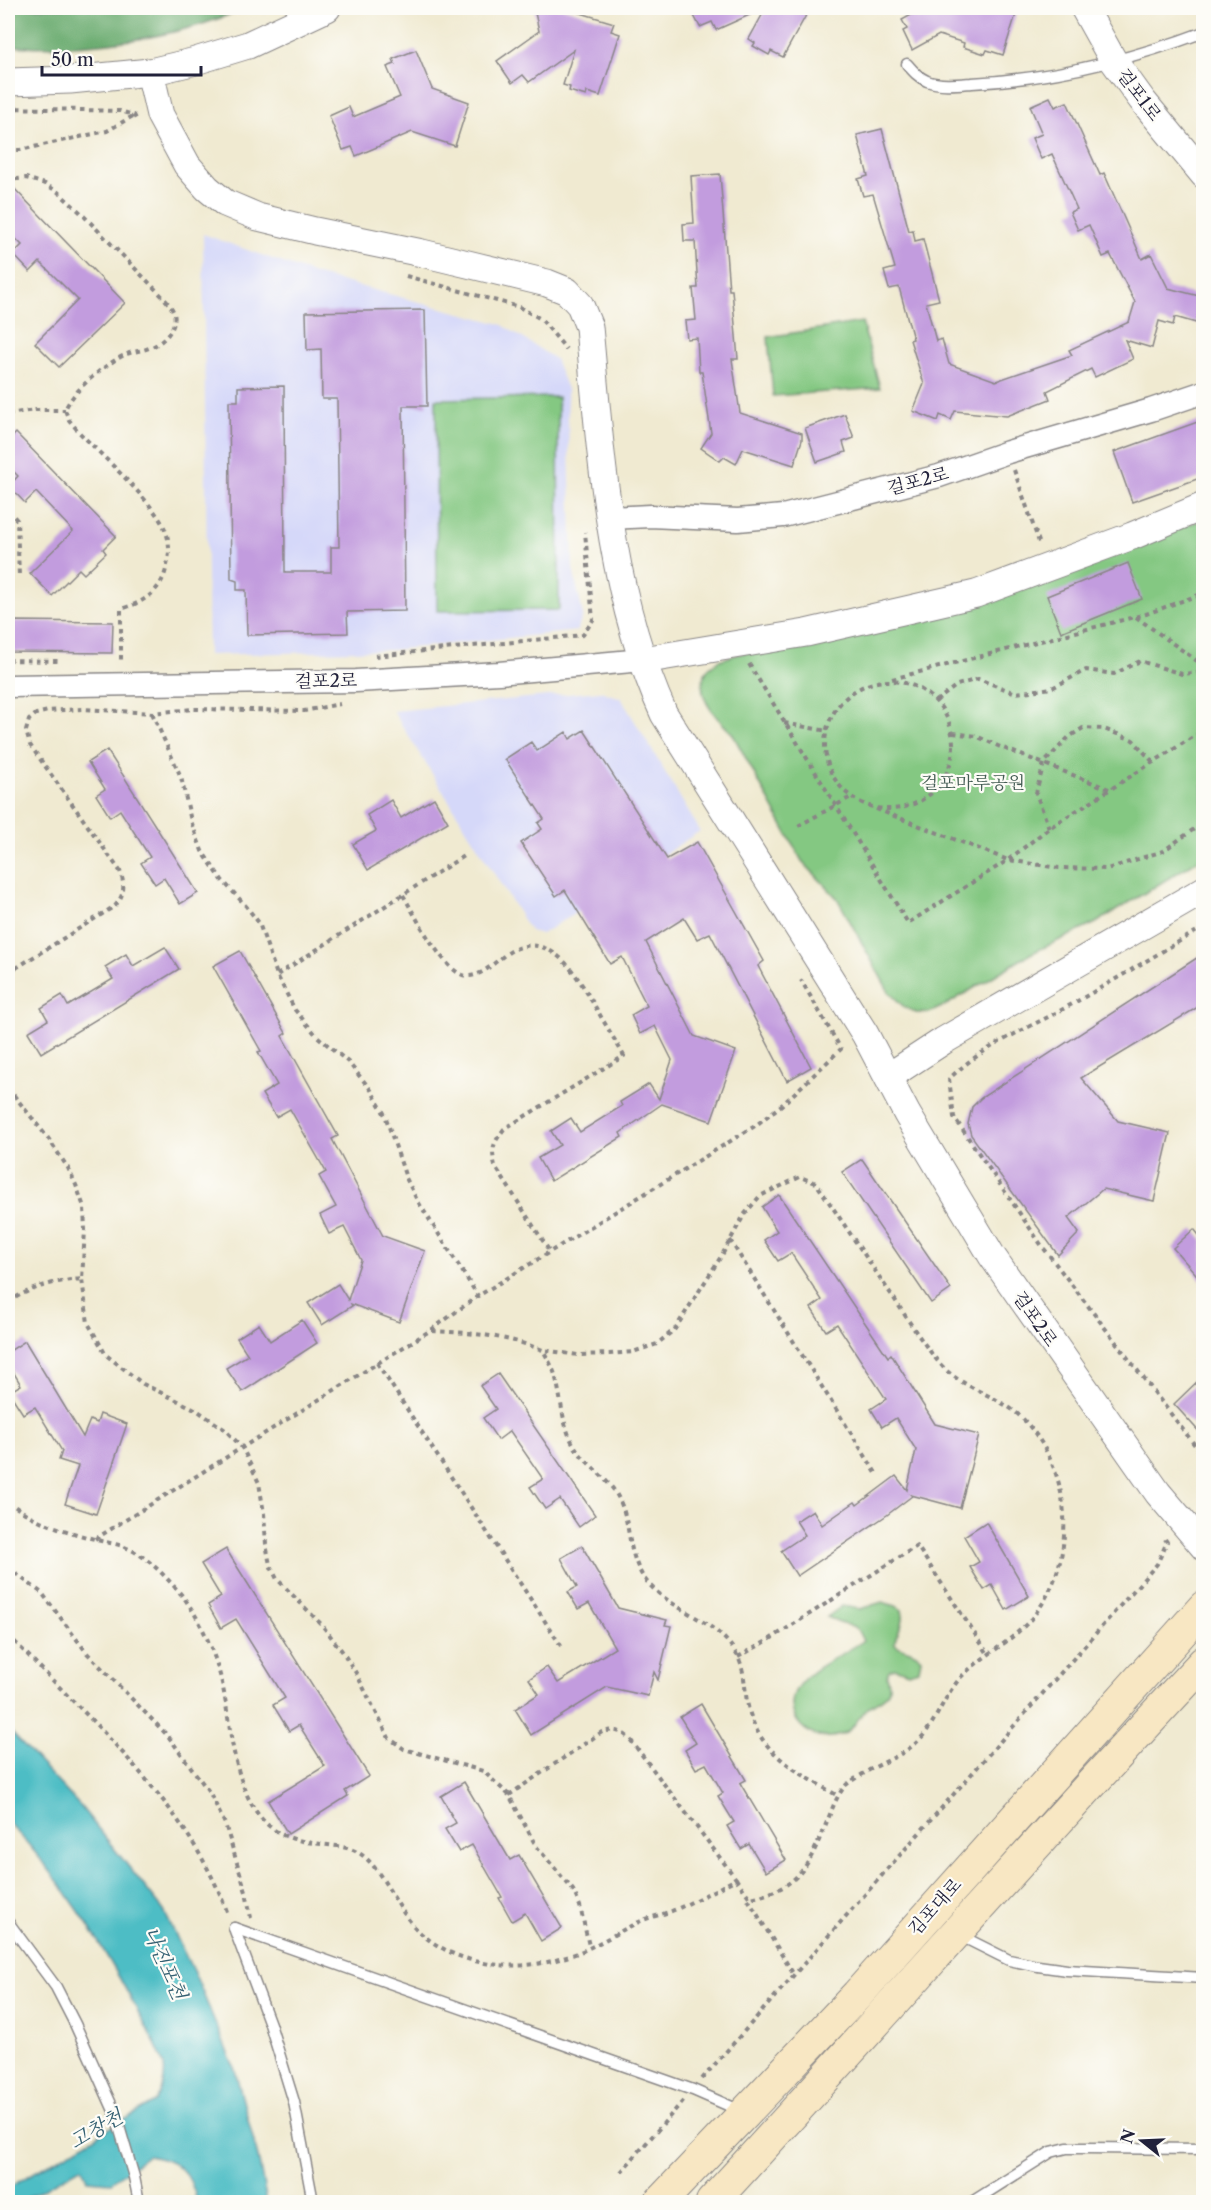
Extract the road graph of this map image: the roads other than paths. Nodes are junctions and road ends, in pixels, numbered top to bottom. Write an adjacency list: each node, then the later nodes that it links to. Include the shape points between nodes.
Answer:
1 (327, 8): 6 (street, via 248,45)
2 (1084, 8): 4 (street, 걸포1로)
3 (1203, 32): 4 (lane)
4 (1113, 60): 5 (lane, via 1028,78 951,84 929,82); 8 (street, 걸포1로)
5 (907, 64)
6 (150, 72): 7 (street, via 70,81); 11 (street, via 205,164 222,183 245,195 284,208 568,273 588,287 599,314)
7 (8, 82)
8 (1203, 175)
9 (1203, 392): 11 (street, 걸포2로, via 939,477 783,516)
10 (1203, 506): 12 (street, 걸포2로, via 976,594 806,633)
11 (606, 520): 12 (street, 걸포2로, via 629,568)
12 (649, 659): 13 (street, 걸포2로, via 356,681); 15 (street, 걸포2로, via 773,867 878,1025)
13 (8, 686)
14 (1203, 890): 15 (street)
15 (895, 1072): 16 (street, 걸포2로, via 920,1104 1004,1254); 17 (street, 걸포2로, via 992,1256 1158,1493)
16 (1203, 1530)
17 (1203, 1546)
18 (1203, 1607): 23 (main road, 김포대로)
19 (1203, 1662): 28 (main road, 김포대로)
20 (8, 1922): 25 (lane, via 56,1987 95,2066 115,2113)
21 (969, 1940): 22 (lane, via 1009,1960 1038,1966)
22 (1203, 1978)
23 (747, 2113): 26 (lane, via 693,2090 234,1928 294,2102); 27 (main road, 김포대로)
24 (1203, 2149): 29 (lane, via 1085,2148 1051,2152)
25 (139, 2202)
26 (313, 2202)
27 (660, 2202)
28 (712, 2202)
29 (972, 2202)

